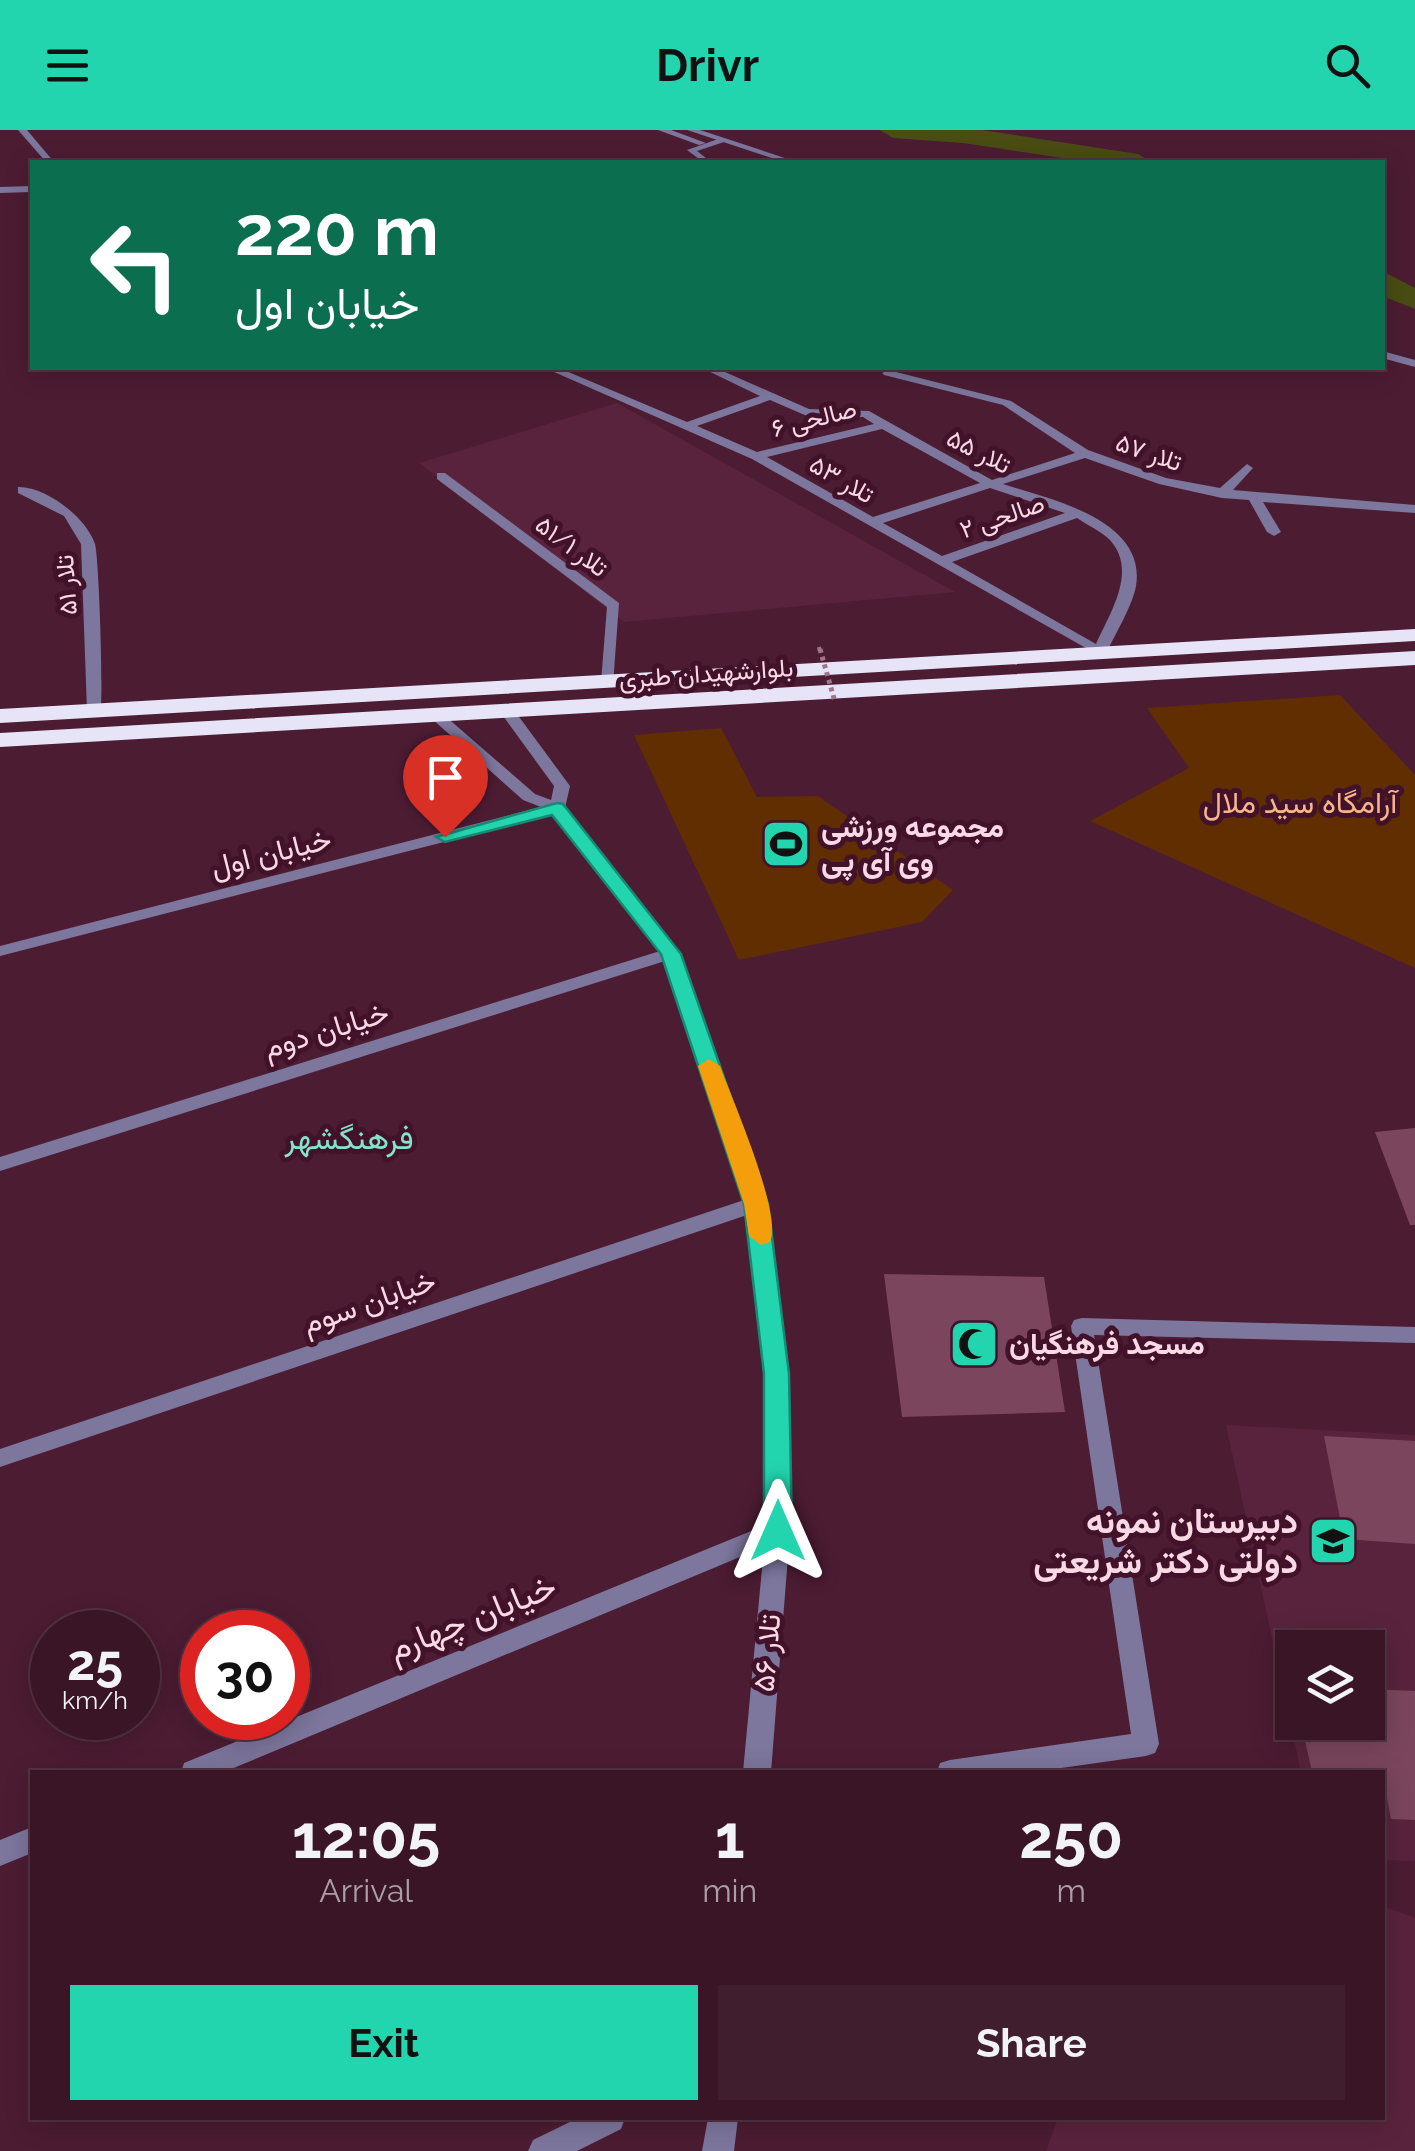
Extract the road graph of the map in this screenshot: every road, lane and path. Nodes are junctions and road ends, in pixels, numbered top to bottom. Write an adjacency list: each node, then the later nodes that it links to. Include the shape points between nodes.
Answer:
1 (22, 130): 6 (street)
2 (662, 130): 5 (street)
3 (691, 130): 4 (street)
4 (721, 140): 5 (lane); 9 (street)
5 (704, 144): 7 (lane, via 691,150); 8 (street)
6 (48, 160)
7 (704, 160)
8 (754, 160)
9 (786, 160)
10 (30, 189): 11 (street)
11 (0, 190)
12 (1385, 355): 13 (street)
13 (1415, 364)
14 (1385, 365): 18 (street)
15 (556, 370): 21 (street, تلار ۵۳)
16 (712, 370): 19 (street, تلار ۵۵)
17 (888, 373): 22 (street, تلار ۵۷, via 1025,411 1051,436)
18 (1415, 375)
19 (770, 396): 20 (street, تلار ۵۵, via 807,412 865,414); 21 (street)
20 (883, 424): 23 (street, صالحی ۶); 26 (street, تلار ۵۵)
21 (690, 425): 23 (street, تلار ۵۳)
22 (1085, 454): 26 (street); 28 (street, تلار ۵۷, via 1152,479)
23 (756, 456): 32 (street, تلار ۵۳)
24 (1246, 468): 28 (street)
25 (442, 476): 41 (street, تلار ۵۱/۱, via 614,606)
26 (990, 484): 31 (street, تلار ۵۵); 32 (street)
27 (22, 490): 43 (street, تلار ۵۱, via 69,513 88,544)
28 (1222, 494): 29 (street, تلار ۵۷)
29 (1254, 498): 30 (street, تلار ۵۷); 33 (street)
30 (1415, 509)
31 (1078, 513): 34 (street, صالحی ۲); 37 (street, تلار ۵۵, via 1114,537 1126,556 1129,586)
32 (872, 522): 34 (street, تلار ۵۳)
33 (1274, 532)
34 (941, 561): 37 (street, تلار ۵۳)
35 (1415, 635): 37 (highway, بلوارشهیدان طبری)
36 (819, 647): 42 (path, bridge)
37 (1100, 652): 41 (highway, بلوارشهیدان طبری)
38 (1415, 658): 39 (highway, بلوارشهیدان طبری)
39 (1331, 660): 40 (highway); 44 (highway, بلوارشهیدان طبری)
40 (1415, 672)
41 (608, 682): 43 (highway, بلوارشهیدان طبری)
42 (834, 702)
43 (95, 711): 45 (highway, بلوارشهیدان طبری)
44 (510, 713): 46 (highway, بلوارشهیدان طبری); 48 (street, via 562,786)
45 (0, 716)
46 (438, 718): 47 (highway, بلوارشهیدان طبری); 48 (street, via 529,797)
47 (0, 740)
48 (557, 808): 49 (street, خیابان اول); 50 (street, تلار ۵۶)
49 (0, 952)
50 (670, 954): 51 (street, خیابان دوم); 52 (street, تلار ۵۶)
51 (0, 1164)
52 (756, 1204): 54 (street, خیابان سوم); 55 (street, تلار ۵۶, via 776,1374)
53 (1415, 1336): 58 (street, via 1082,1326 1146,1744)
54 (0, 1458)
55 (778, 1531): 56 (street, خیابان چهارم); 57 (street, تلار ۵۶)
56 (199, 1770)
57 (756, 1770)
58 (964, 1770)
59 (30, 1841): 60 (street)
60 (0, 1853)
61 (606, 2120): 63 (street)
62 (723, 2120): 64 (street)
63 (544, 2151)
64 (718, 2151)

